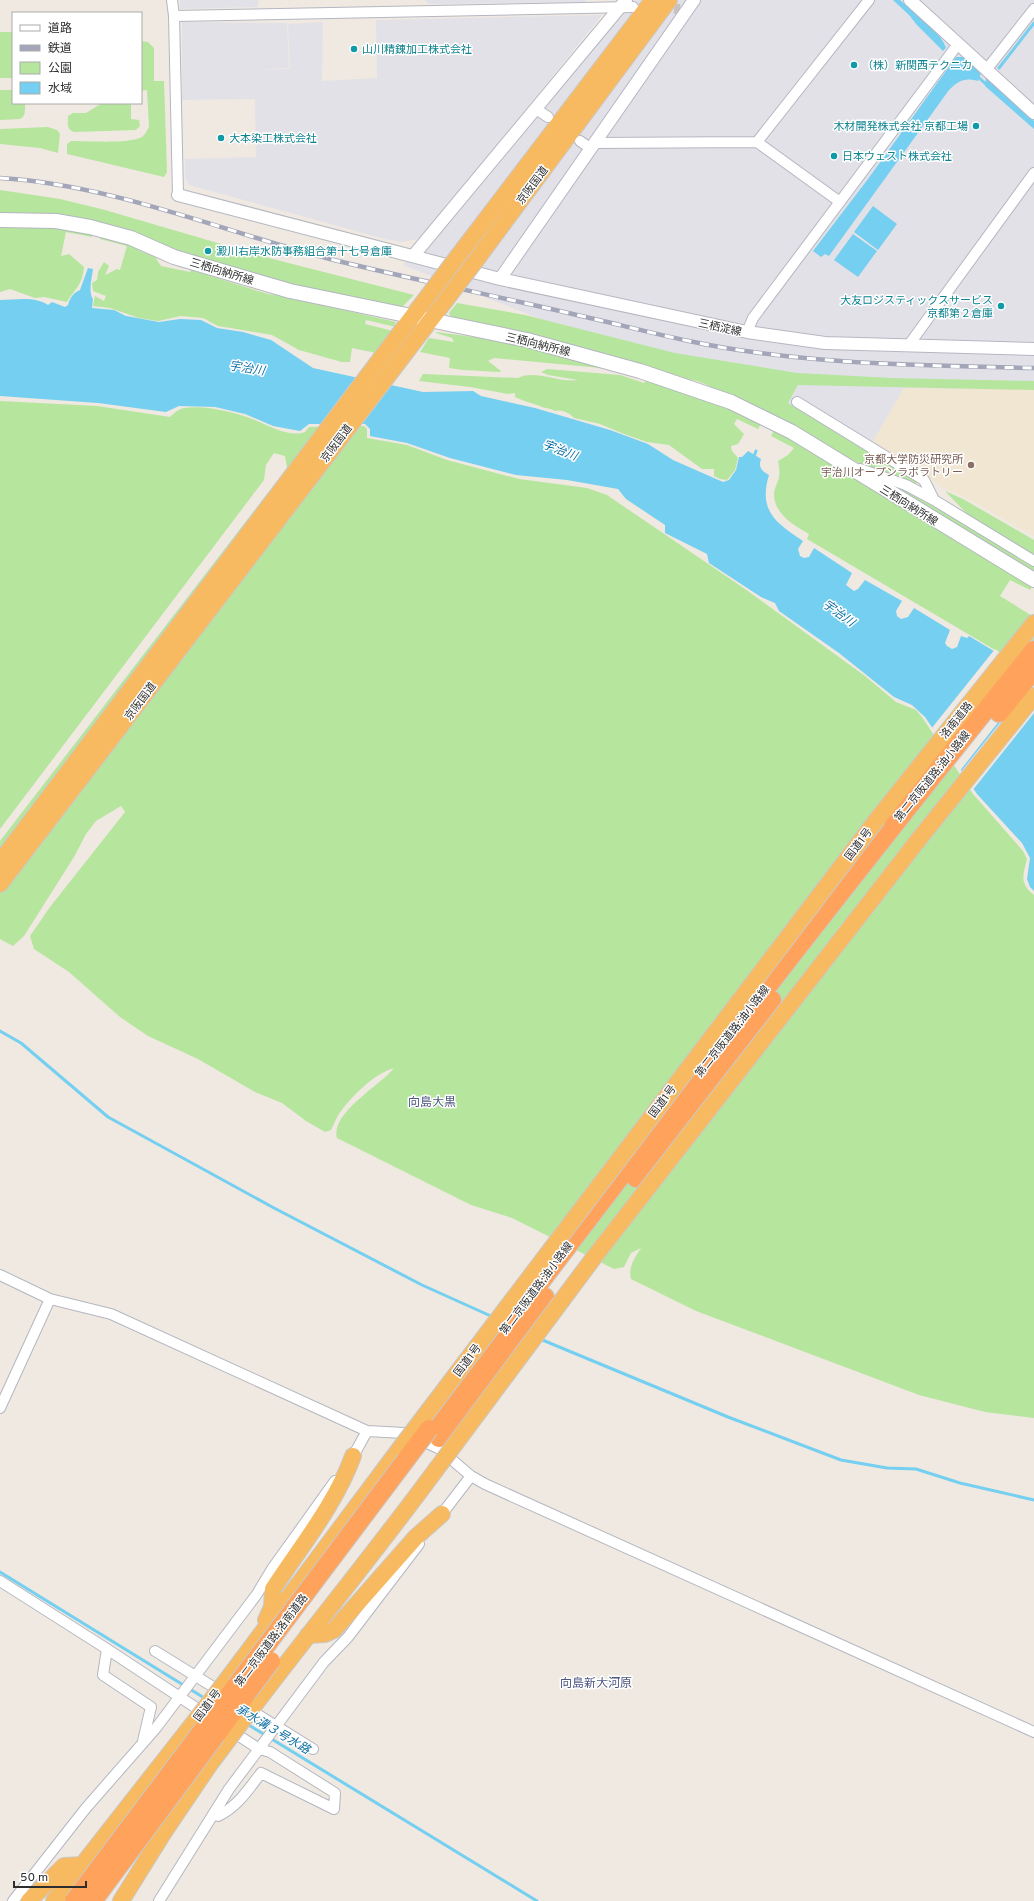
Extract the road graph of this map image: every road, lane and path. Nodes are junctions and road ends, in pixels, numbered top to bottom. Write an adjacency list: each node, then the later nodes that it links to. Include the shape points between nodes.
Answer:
1 (172, 0): 10 (street)
2 (416, 0): 9 (street)
3 (653, 0): 25 (highway, 京阪国道, bridge)
4 (869, 0): 17 (street)
5 (910, 0): 11 (street)
6 (627, 4): 9 (street); 13 (street)
7 (683, 4): 18 (street); 26 (highway, 京阪国道, bridge, via 477,259)
8 (1034, 9): 12 (street)
9 (416, 11): 10 (street)
10 (174, 16): 20 (street)
11 (954, 50): 12 (street); 21 (street)
12 (987, 69): 14 (street)
13 (536, 109): 15 (street); 23 (street)
14 (1034, 113)
15 (548, 118)
16 (580, 141): 18 (street)
17 (757, 142): 18 (street); 21 (street)
18 (592, 145): 24 (street)
19 (1034, 173): 28 (street)
20 (178, 195): 23 (street, 三栖淀線)
21 (840, 202): 27 (street, via 753,318)
22 (0, 220): 25 (main road, 三栖向納所線, via 56,221 90,227 131,238 174,257 290,291)
23 (414, 256): 24 (street, 三栖淀線)
24 (500, 279): 27 (street, 三栖淀線)
25 (410, 321): 26 (main road, 三栖向納所線); 40 (highway, 京阪国道)
26 (427, 325): 31 (main road, 三栖向納所線, via 527,340 640,371 724,399 778,425); 41 (highway, 京阪国道)
27 (747, 332): 28 (street, 三栖淀線, via 825,343)
28 (908, 346): 29 (street, 三栖淀線)
29 (1034, 349)
30 (797, 402): 32 (street, via 924,480)
31 (846, 465): 32 (street, via 906,485); 34 (main road, 三栖向納所線)
32 (934, 500): 33 (street)
33 (1034, 561)
34 (1034, 580)
35 (1034, 623): 39 (highway, 洛南道路)
36 (1034, 650): 45 (highway, 第二京阪道路;油小路線, via 724,1041)
37 (1034, 670): 45 (highway, 第二京阪道路;油小路線, via 807,954)
38 (1034, 696): 52 (highway, bridge, via 919,839 615,1231 377,1549)
39 (878, 818): 51 (highway, 国道1号, bridge, via 322,1550)
40 (0, 862)
41 (0, 884)
42 (0, 1275): 43 (street)
43 (50, 1298): 44 (street); 46 (street, via 111,1314)
44 (0, 1408)
45 (443, 1422): 68 (highway, 第二京阪道路;洛南道路, bridge); 69 (highway, 第二京阪道路;洛南道路, bridge)
46 (367, 1431): 47 (street); 48 (street, via 404,1433 438,1448)
47 (353, 1456): 51 (highway, via 333,1500 273,1589 272,1607); 55 (street, via 257,1594)
48 (471, 1476): 49 (street); 58 (street)
49 (442, 1514): 52 (highway, via 416,1537 334,1630 325,1634); 57 (street, via 348,1638 324,1662)
50 (0, 1582): 53 (street)
51 (265, 1630): 63 (highway, 国道1号, bridge)
52 (308, 1635): 64 (highway, bridge, via 210,1764 164,1832)
53 (107, 1649): 56 (street); 59 (street, via 103,1675 151,1707)
54 (155, 1651): 55 (street)
55 (196, 1675): 56 (street); 57 (street)
56 (181, 1695): 59 (street); 60 (street)
57 (275, 1728): 60 (street); 61 (street)
58 (1034, 1732)
59 (142, 1743): 65 (street, via 86,1808)
60 (261, 1747): 62 (street); 62 (street, via 335,1793 334,1809 261,1773 240,1800 225,1813)
61 (313, 1749)
62 (214, 1815): 70 (street)
63 (82, 1865): 66 (highway, via 64,1866); 67 (highway, 国道1号)
64 (123, 1900)
65 (13, 1901)
66 (29, 1901)
67 (54, 1901)
68 (74, 1901)
69 (93, 1901)
70 (159, 1901)

